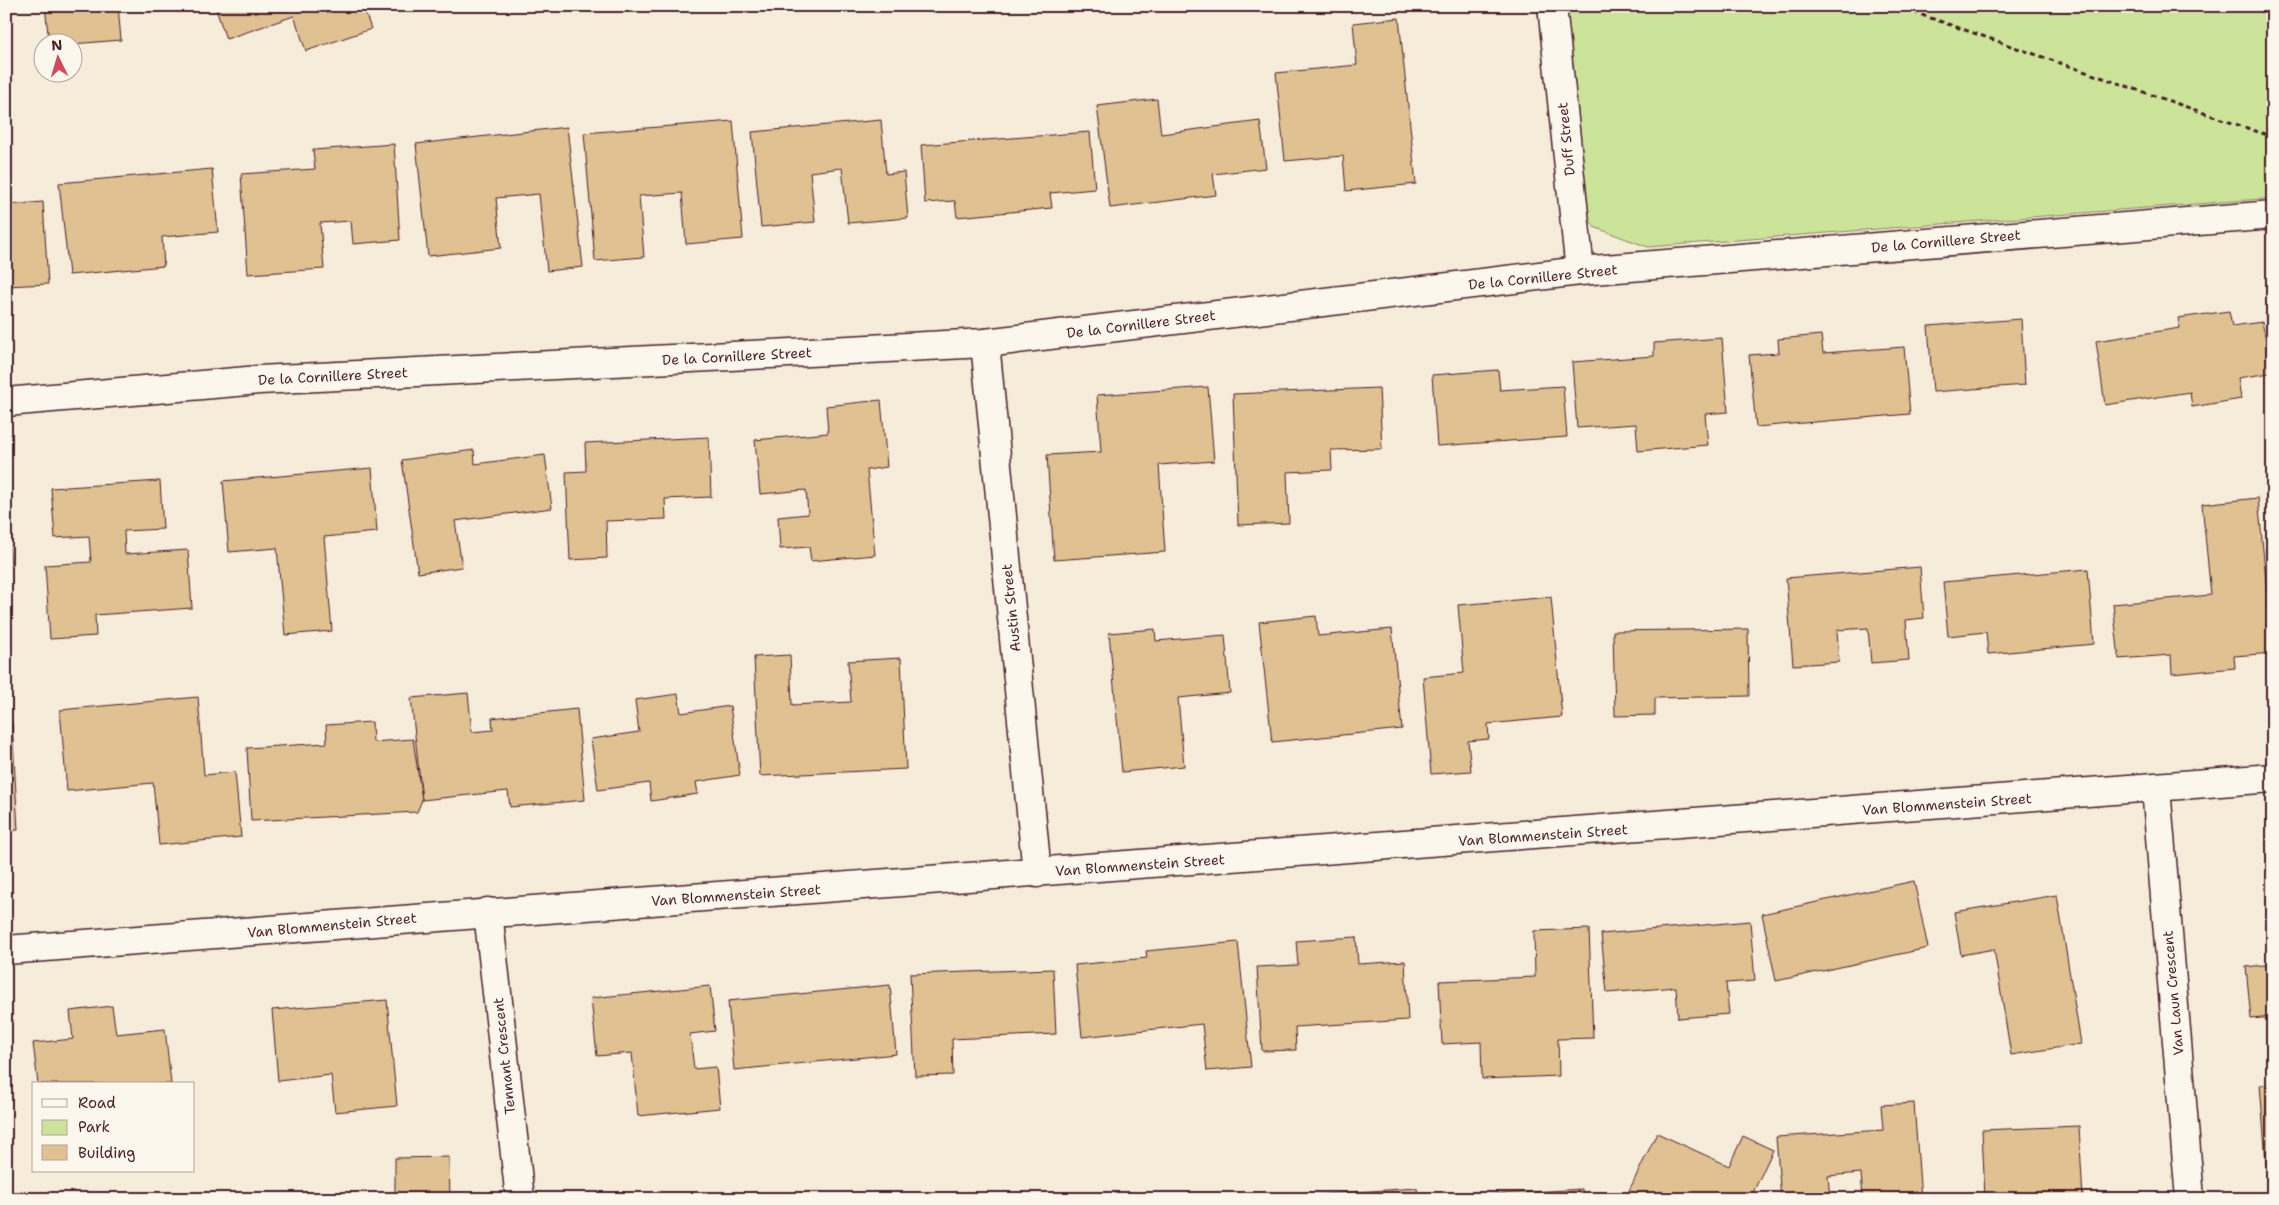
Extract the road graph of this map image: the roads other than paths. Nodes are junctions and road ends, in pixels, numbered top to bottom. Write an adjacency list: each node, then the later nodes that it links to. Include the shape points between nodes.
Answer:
1 (1552, 6): 3 (street, Duff Street)
2 (2273, 215): 3 (street, De la Cornillere Street)
3 (1580, 271): 4 (street, De la Cornillere Street)
4 (986, 343): 5 (street, De la Cornillere Street, via 269,380); 8 (street, Austin Street)
5 (6, 402)
6 (2273, 778): 7 (street, Van Blommenstein Street)
7 (2156, 788): 8 (street, Van Blommenstein Street); 12 (street, Van Laun Crescent)
8 (1037, 873): 9 (street, Van Blommenstein Street)
9 (488, 912): 10 (street, Van Blommenstein Street); 11 (street, Tennant Crescent)
10 (6, 950)
11 (520, 1199)
12 (2190, 1199)

